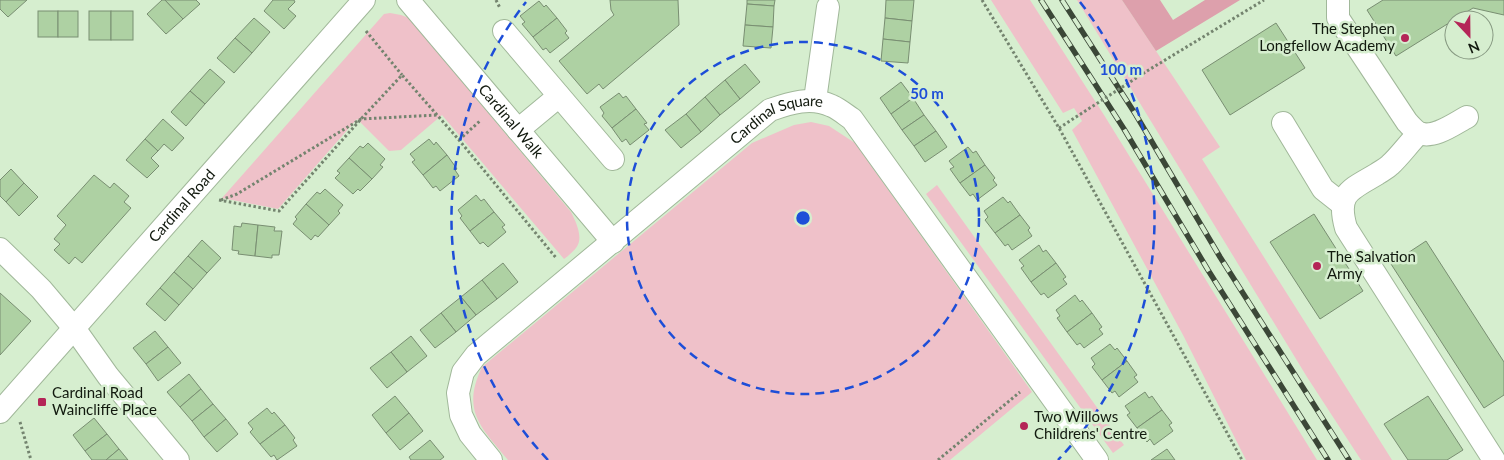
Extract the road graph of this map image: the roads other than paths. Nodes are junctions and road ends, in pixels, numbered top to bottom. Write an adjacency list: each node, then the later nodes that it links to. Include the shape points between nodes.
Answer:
1 (408, 0): 10 (street, Cardinal Walk)
2 (1338, 0): 11 (street, via 1338,18 1406,122)
3 (828, 6): 7 (street)
4 (358, 7): 16 (street, Cardinal Road)
5 (504, 31): 6 (street)
6 (559, 96): 10 (street); 12 (street)
7 (816, 100): 14 (street, Cardinal Square, via 789,103 770,110); 21 (street, Cardinal Square, via 852,119)
8 (1467, 116): 11 (street, via 1445,130)
9 (1283, 123): 13 (street, via 1323,189)
10 (518, 130): 14 (street, Cardinal Walk)
11 (1419, 132): 13 (street, via 1389,166 1346,194)
12 (613, 160)
13 (1342, 204): 18 (street, via 1346,228)
14 (613, 242): 20 (street, Cardinal Square, via 476,355 463,372 458,393 461,414 470,434)
15 (0, 249): 16 (street, via 41,289)
16 (74, 328): 17 (street, Cardinal Road); 19 (street, via 108,376)
17 (2, 410)
18 (1496, 450)
19 (178, 460)
20 (491, 460)
21 (1097, 460)

